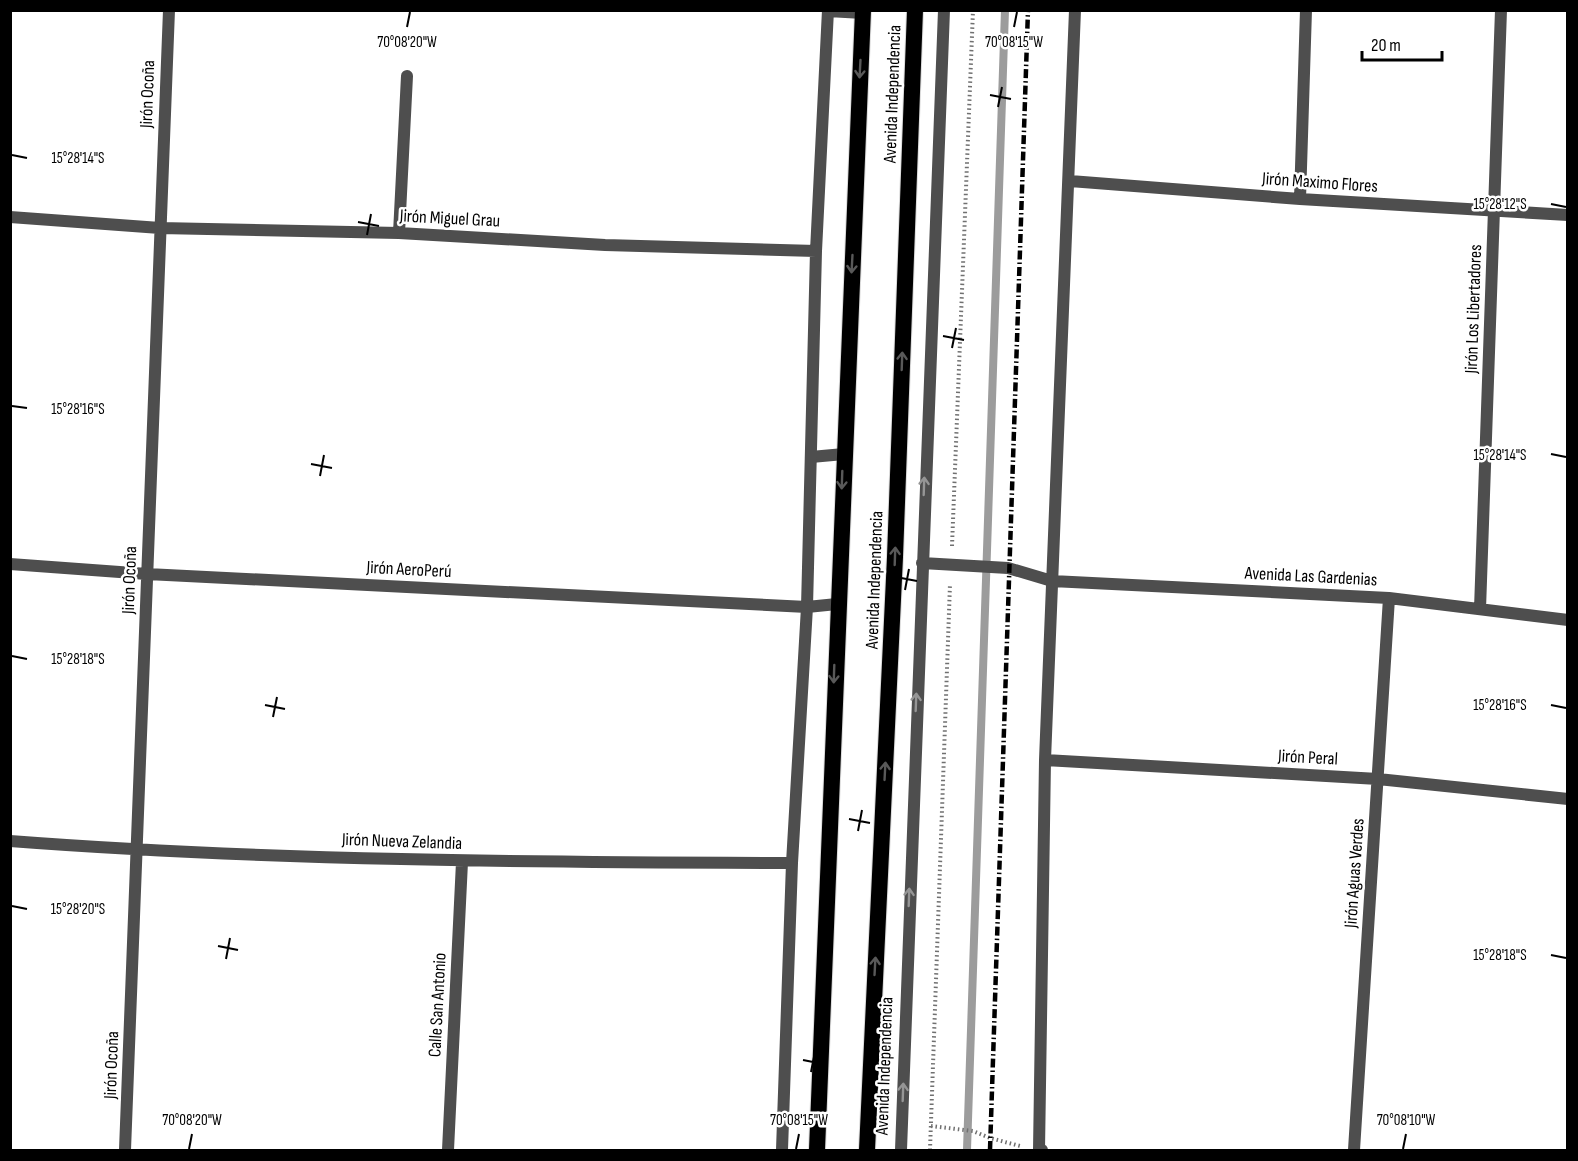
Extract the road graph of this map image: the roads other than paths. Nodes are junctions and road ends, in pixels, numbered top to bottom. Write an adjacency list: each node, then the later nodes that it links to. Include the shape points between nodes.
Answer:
1 (169, 10): 15 (street, Jirón Ocoña)
2 (915, 10): 40 (highway, Avenida Independencia, one-way to 2, via 895,557)
3 (944, 10): 20 (street, Avenida Independencia, one-way to 3)
4 (1075, 10): 10 (street)
5 (1306, 10): 11 (street)
6 (1501, 10): 12 (street, Jirón Los Libertadores)
7 (828, 11): 8 (street); 17 (street)
8 (863, 11): 18 (highway, Avenida Independencia, one-way to 18)
9 (407, 76): 16 (street)
10 (1070, 181): 11 (street, Jirón Maximo Flores); 23 (street)
11 (1300, 199): 12 (street, Jirón Maximo Flores)
12 (1494, 212): 13 (street, Jirón Maximo Flores); 27 (street, Jirón Los Libertadores)
13 (1568, 215)
14 (10, 217): 15 (street, Jirón Miguel Grau)
15 (160, 228): 16 (street, Jirón Miguel Grau); 22 (street, Jirón Ocoña)
16 (399, 233): 17 (street, Jirón Miguel Grau, via 605,245)
17 (816, 251): 19 (street)
18 (844, 454): 19 (street); 25 (highway, Avenida Independencia, one-way to 25)
19 (811, 457): 26 (street)
20 (922, 563): 23 (street, Avenida Las Gardenias, via 994,566); 41 (street, Avenida Independencia, one-way to 20)
21 (10, 564): 22 (street, Jirón AeroPerú)
22 (147, 574): 26 (street, Jirón AeroPerú); 33 (street, Jirón Ocoña)
23 (1052, 580): 24 (street, Avenida Las Gardenias); 29 (street)
24 (1389, 598): 27 (street, Avenida Las Gardenias); 30 (street, Jirón Aguas Verdes)
25 (837, 604): 26 (street, Jirón AeroPerú); 39 (highway, Avenida Independencia, one-way to 39)
26 (807, 607): 35 (street)
27 (1480, 609): 28 (street, Avenida Las Gardenias)
28 (1568, 620)
29 (1045, 760): 30 (street, Jirón Peral); 42 (street)
30 (1378, 779): 31 (street, Jirón Peral); 43 (street, Jirón Aguas Verdes)
31 (1568, 799)
32 (10, 841): 33 (street, Jirón Nueva Zelandia)
33 (137, 851): 34 (street, Jirón Nueva Zelandia); 36 (street, Jirón Ocoña)
34 (462, 862): 35 (street, Jirón Nueva Zelandia); 37 (street, Calle San Antonio)
35 (792, 863): 38 (street)
36 (125, 1150)
37 (448, 1150)
38 (783, 1150)
39 (817, 1150)
40 (867, 1150)
41 (901, 1150)
42 (1040, 1150)
43 (1354, 1150)

